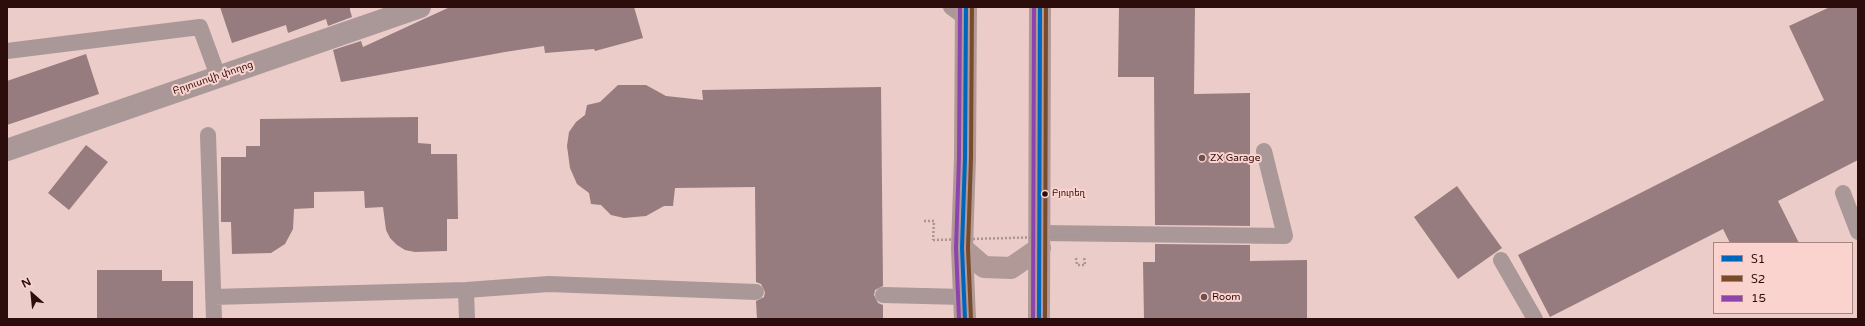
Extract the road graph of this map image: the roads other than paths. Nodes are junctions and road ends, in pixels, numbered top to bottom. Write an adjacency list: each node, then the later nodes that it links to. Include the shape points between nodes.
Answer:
1 (420, 7): 5 (street, Բրյուսովի փողոց)
2 (1040, 7): 11 (main road)
3 (961, 11): 12 (main road, via 965,158)
4 (7, 51): 5 (lane, via 200,27)
5 (218, 76): 7 (street, Բրյուսովի փողոց)
6 (208, 135): 18 (lane)
7 (7, 150)
8 (1264, 151): 11 (lane, via 1285,236)
9 (1843, 193): 10 (lane)
10 (1858, 232)
11 (1040, 240): 12 (main road, via 1011,268 984,267); 22 (main road)
12 (962, 248): 17 (main road)
13 (1501, 260): 23 (lane)
14 (466, 290): 15 (lane, via 549,284); 18 (lane); 20 (lane)
15 (756, 292)
16 (883, 295): 17 (lane)
17 (964, 296): 21 (main road)
18 (213, 297): 19 (lane)
19 (214, 319)
20 (467, 319)
21 (965, 319)
22 (1039, 319)
23 (1534, 319)

